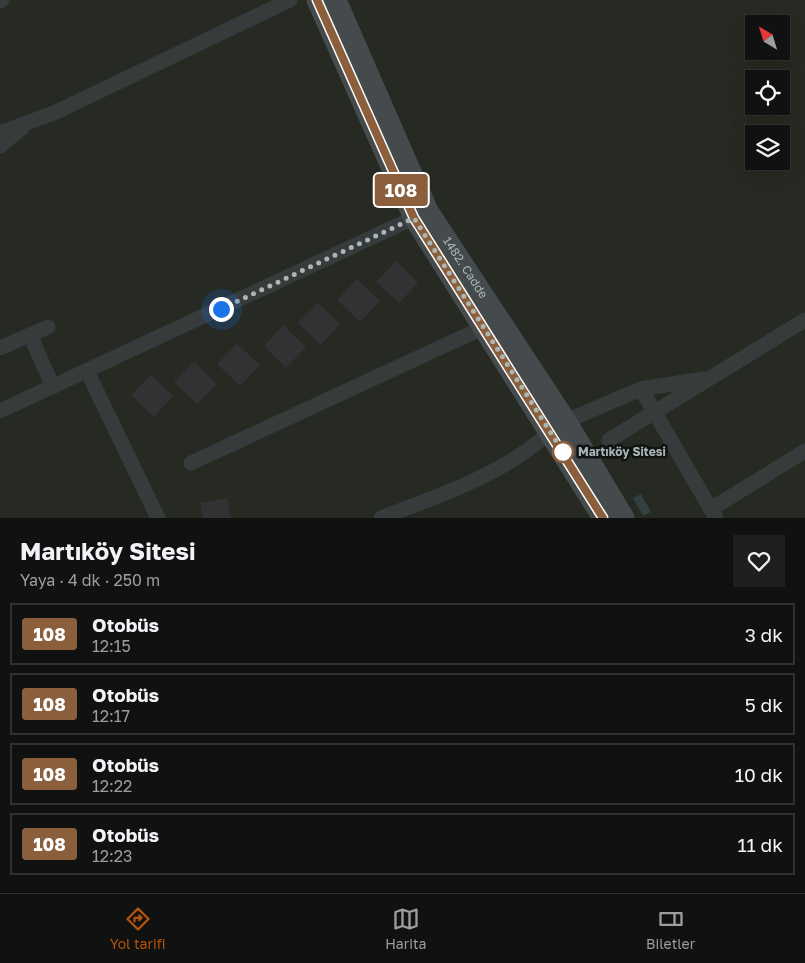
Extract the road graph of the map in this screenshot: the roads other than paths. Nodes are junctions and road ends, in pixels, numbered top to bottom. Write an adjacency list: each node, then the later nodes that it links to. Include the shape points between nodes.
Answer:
1 (290, 0): 4 (street)
2 (317, 0): 7 (street, 1482. Cadde)
3 (336, 0): 7 (street, 1482. Cadde)
4 (27, 123): 5 (street); 6 (street)
5 (0, 133)
6 (0, 146)
7 (421, 214): 9 (street, 1482. Cadde); 13 (street)
8 (805, 320): 14 (street)
9 (490, 324): 19 (street, 1482. Cadde); 22 (street)
10 (48, 327): 11 (street)
11 (30, 335): 12 (street); 15 (street)
12 (0, 348)
13 (87, 372): 15 (street); 24 (street)
14 (710, 378): 16 (street); 18 (street)
15 (53, 387): 17 (street)
16 (641, 389): 18 (street); 19 (street)
17 (0, 411)
18 (655, 414): 20 (street); 23 (street)
19 (558, 426): 25 (street, via 527,451 492,472 448,494); 26 (street, 1482. Cadde); 27 (street, 1482. Cadde)
20 (610, 440)
21 (805, 451): 23 (street)
22 (191, 463)
23 (713, 514)
24 (158, 518)
25 (381, 518)
26 (603, 518)
27 (624, 518)

